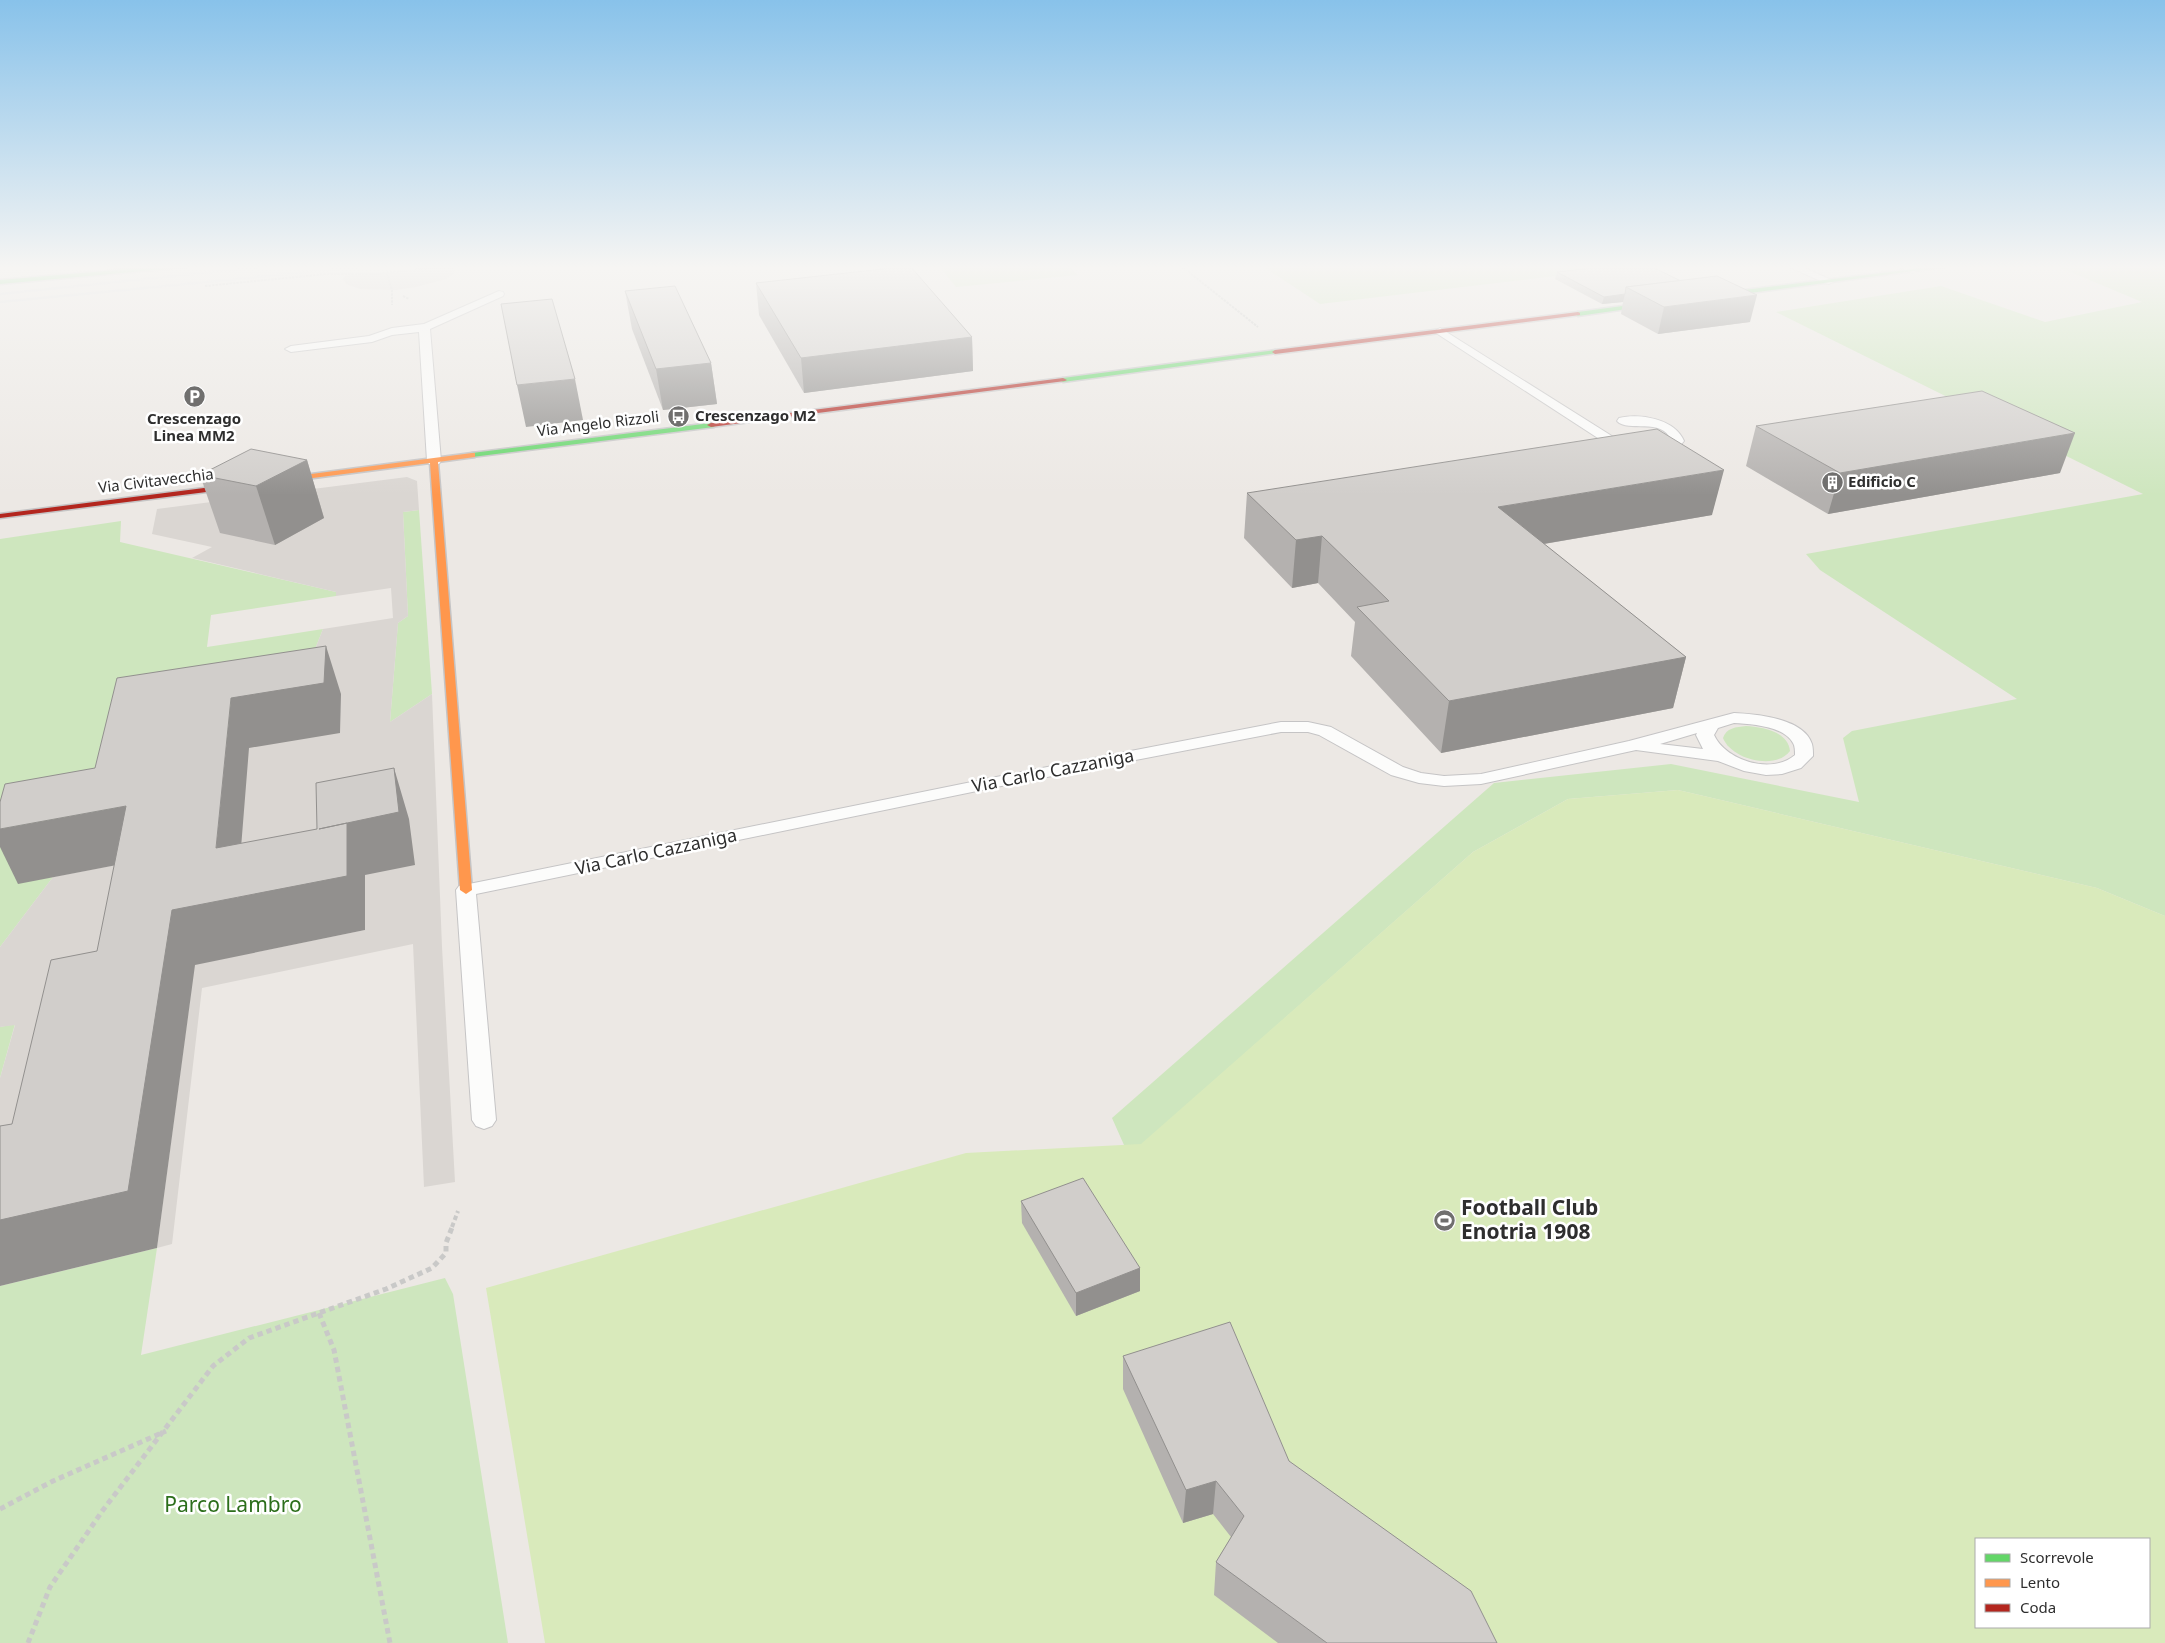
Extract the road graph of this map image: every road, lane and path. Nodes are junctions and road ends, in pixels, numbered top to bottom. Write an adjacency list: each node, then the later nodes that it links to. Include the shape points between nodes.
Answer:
1 (352, 342): 5 (lane)
2 (425, 342): 7 (lane)
3 (1357, 342): 7 (main road, Via Angelo Rizzoli)
4 (1457, 342): 6 (lane, via 1611,441 1647,450 1669,448 1678,440 1674,432 1656,424)
5 (291, 350)
6 (1622, 421)
7 (434, 461): 8 (main road, Via Civitavecchia); 12 (main road)
8 (0, 516)
9 (1712, 724): 10 (lane, Via Carlo Cazzaniga); 11 (lane, via 1706,739 1712,749); 11 (lane, Via Carlo Cazzaniga, via 1734,718 1775,723 1795,734 1803,743 1805,752 1797,764 1771,769 1744,765)
10 (1632, 746): 11 (lane); 12 (lane, Via Carlo Cazzaniga, via 1481,779 1444,782 1397,771 1326,731 1308,726 1280,727)
11 (1724, 757)
12 (466, 890): 13 (lane)
13 (484, 1120)
14 (458, 1211): 15 (path, via 446,1243 446,1253 432,1268 386,1290)
15 (318, 1313): 16 (path, via 249,1338 213,1366); 19 (path, via 334,1350)
16 (166, 1430): 17 (path, via 53,1481); 18 (path, via 103,1510 50,1586)
17 (0, 1510)
18 (28, 1643)
19 (390, 1643)

